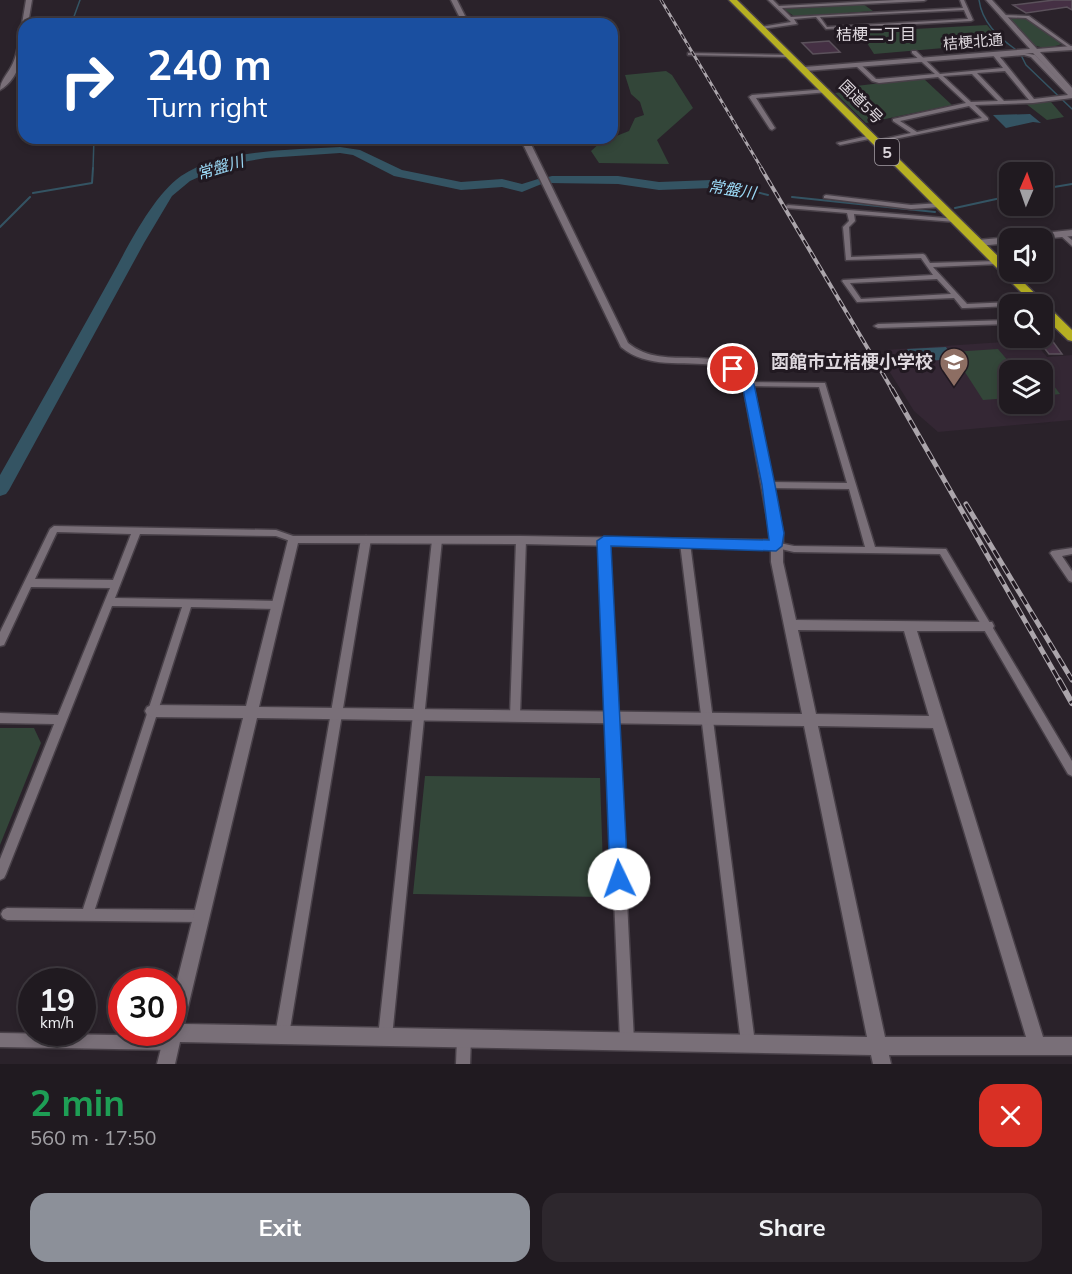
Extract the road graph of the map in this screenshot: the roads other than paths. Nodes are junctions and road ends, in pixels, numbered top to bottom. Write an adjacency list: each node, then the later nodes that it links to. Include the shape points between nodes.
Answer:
1 (29, 0): 14 (street)
2 (454, 0): 15 (street)
3 (734, 0): 18 (highway, 国道5号 / 5)
4 (770, 0): 9 (street)
5 (924, 0): 8 (street)
6 (962, 0): 10 (street)
7 (989, 0): 13 (street)
8 (866, 1): 9 (street); 11 (street)
9 (778, 7): 16 (street)
10 (966, 9): 11 (street); 17 (street, via 971,20)
11 (878, 13): 12 (street); 17 (street)
12 (817, 16): 16 (street); 17 (street, via 826,28)
13 (1003, 16): 20 (street, via 1027,17); 21 (street)
14 (26, 18)
15 (463, 18)
16 (790, 18): 18 (street, via 795,23)
17 (888, 24): 19 (street)
18 (762, 28): 25 (highway, 国道5号 / 5)
19 (893, 29)
20 (1072, 48): 21 (street, 桔梗北通)
21 (1033, 51): 24 (street, 桔梗北通); 37 (street)
22 (914, 52): 26 (street)
23 (690, 54): 25 (street)
24 (997, 55): 26 (street, 桔梗北通); 30 (street); 37 (street, via 1033,56)
25 (791, 56): 29 (highway, 国道5号 / 5)
26 (923, 60): 28 (street, 桔梗北通); 32 (street)
27 (18, 63): 33 (street)
28 (858, 65): 29 (street, 桔梗北通); 32 (street, via 879,81)
29 (805, 69): 36 (highway, 国道5号 / 5)
30 (1006, 69): 31 (street); 38 (street)
31 (973, 72): 32 (street); 39 (street)
32 (939, 75): 40 (street)
33 (10, 77): 34 (street); 35 (street)
34 (0, 78)
35 (0, 87)
36 (827, 91): 41 (street, via 752,97); 43 (highway, 国道5号 / 5)
37 (1072, 95): 38 (street)
38 (1034, 101): 39 (street)
39 (1002, 102): 40 (street)
40 (970, 104): 42 (street, via 986,119); 42 (street, via 895,120)
41 (771, 128)
42 (915, 133): 43 (street)
43 (874, 139): 44 (street); 47 (highway, 国道5号 / 5)
44 (840, 143)
45 (527, 144): 67 (street, via 624,345 647,358 720,363 743,376)
46 (826, 197): 47 (street, via 911,207)
47 (940, 205): 50 (highway, 国道5号 / 5)
48 (788, 207): 49 (street)
49 (850, 212): 50 (street); 58 (street, via 852,221 846,227 848,259 923,256)
50 (955, 220): 55 (highway, 国道5号 / 5)
51 (1072, 233): 52 (street)
52 (1062, 234): 53 (street); 56 (street)
53 (1053, 235)
54 (999, 241): 55 (street)
55 (978, 243): 57 (highway, 国道5号 / 5)
56 (1072, 244)
57 (997, 263): 58 (street); 60 (highway, 国道5号 / 5)
58 (928, 266): 59 (street)
59 (938, 277): 61 (street); 61 (street, via 845,281 859,301)
60 (1029, 294)
61 (957, 296): 62 (street, via 966,306)
62 (999, 306)
63 (999, 322): 65 (street)
64 (1053, 323): 66 (highway, 国道5号 / 5)
65 (878, 326)
66 (1072, 337)
67 (748, 384): 68 (street); 69 (street, via 822,385)
68 (769, 485): 69 (street); 77 (street)
69 (852, 486): 78 (street)
70 (137, 531): 71 (street, via 276,532); 81 (street, via 54,529); 82 (street)
71 (293, 539): 72 (street); 85 (street)
72 (366, 539): 73 (street); 92 (street)
73 (437, 540): 74 (street); 93 (street)
74 (521, 540): 75 (street); 94 (street)
75 (604, 541): 76 (street); 96 (street)
76 (685, 543): 77 (street); 97 (street)
77 (776, 546): 78 (street); 86 (street)
78 (871, 550): 88 (street, via 943,551)
79 (1072, 551): 80 (street, via 1055,553)
80 (1072, 578)
81 (28, 582): 82 (street); 89 (street)
82 (116, 584): 83 (street)
83 (109, 602): 84 (street); 98 (street)
84 (188, 603): 85 (street); 90 (street)
85 (277, 605): 91 (street)
86 (790, 625): 87 (street); 99 (street)
87 (909, 626): 88 (street); 100 (street)
88 (987, 626): 101 (street)
89 (0, 642)
90 (152, 711): 91 (street); 104 (street)
91 (250, 713): 92 (street); 105 (street)
92 (338, 714): 93 (street); 107 (street)
93 (419, 715): 94 (street); 108 (street)
94 (515, 716): 96 (street)
95 (0, 718): 98 (street)
96 (611, 718): 97 (street); 113 (street)
97 (708, 719): 99 (street); 114 (street)
98 (62, 720): 102 (street)
99 (810, 720): 100 (street); 117 (street)
100 (939, 722): 115 (street)
101 (1072, 771)
102 (0, 874)
103 (7, 914): 104 (street)
104 (87, 915): 105 (street)
105 (201, 916): 106 (street)
106 (186, 979)
107 (282, 1035): 108 (street); 109 (street)
108 (385, 1037): 110 (street)
109 (186, 1038)
110 (464, 1038): 113 (street); 120 (street)
111 (108, 1039): 112 (street)
112 (0, 1040)
113 (627, 1041): 114 (street)
114 (748, 1043): 117 (street)
115 (1037, 1045): 117 (street); 118 (street)
116 (170, 1046): 119 (street)
117 (878, 1046): 121 (street)
118 (1072, 1046)
119 (166, 1064)
120 (463, 1064)
121 (882, 1064)

